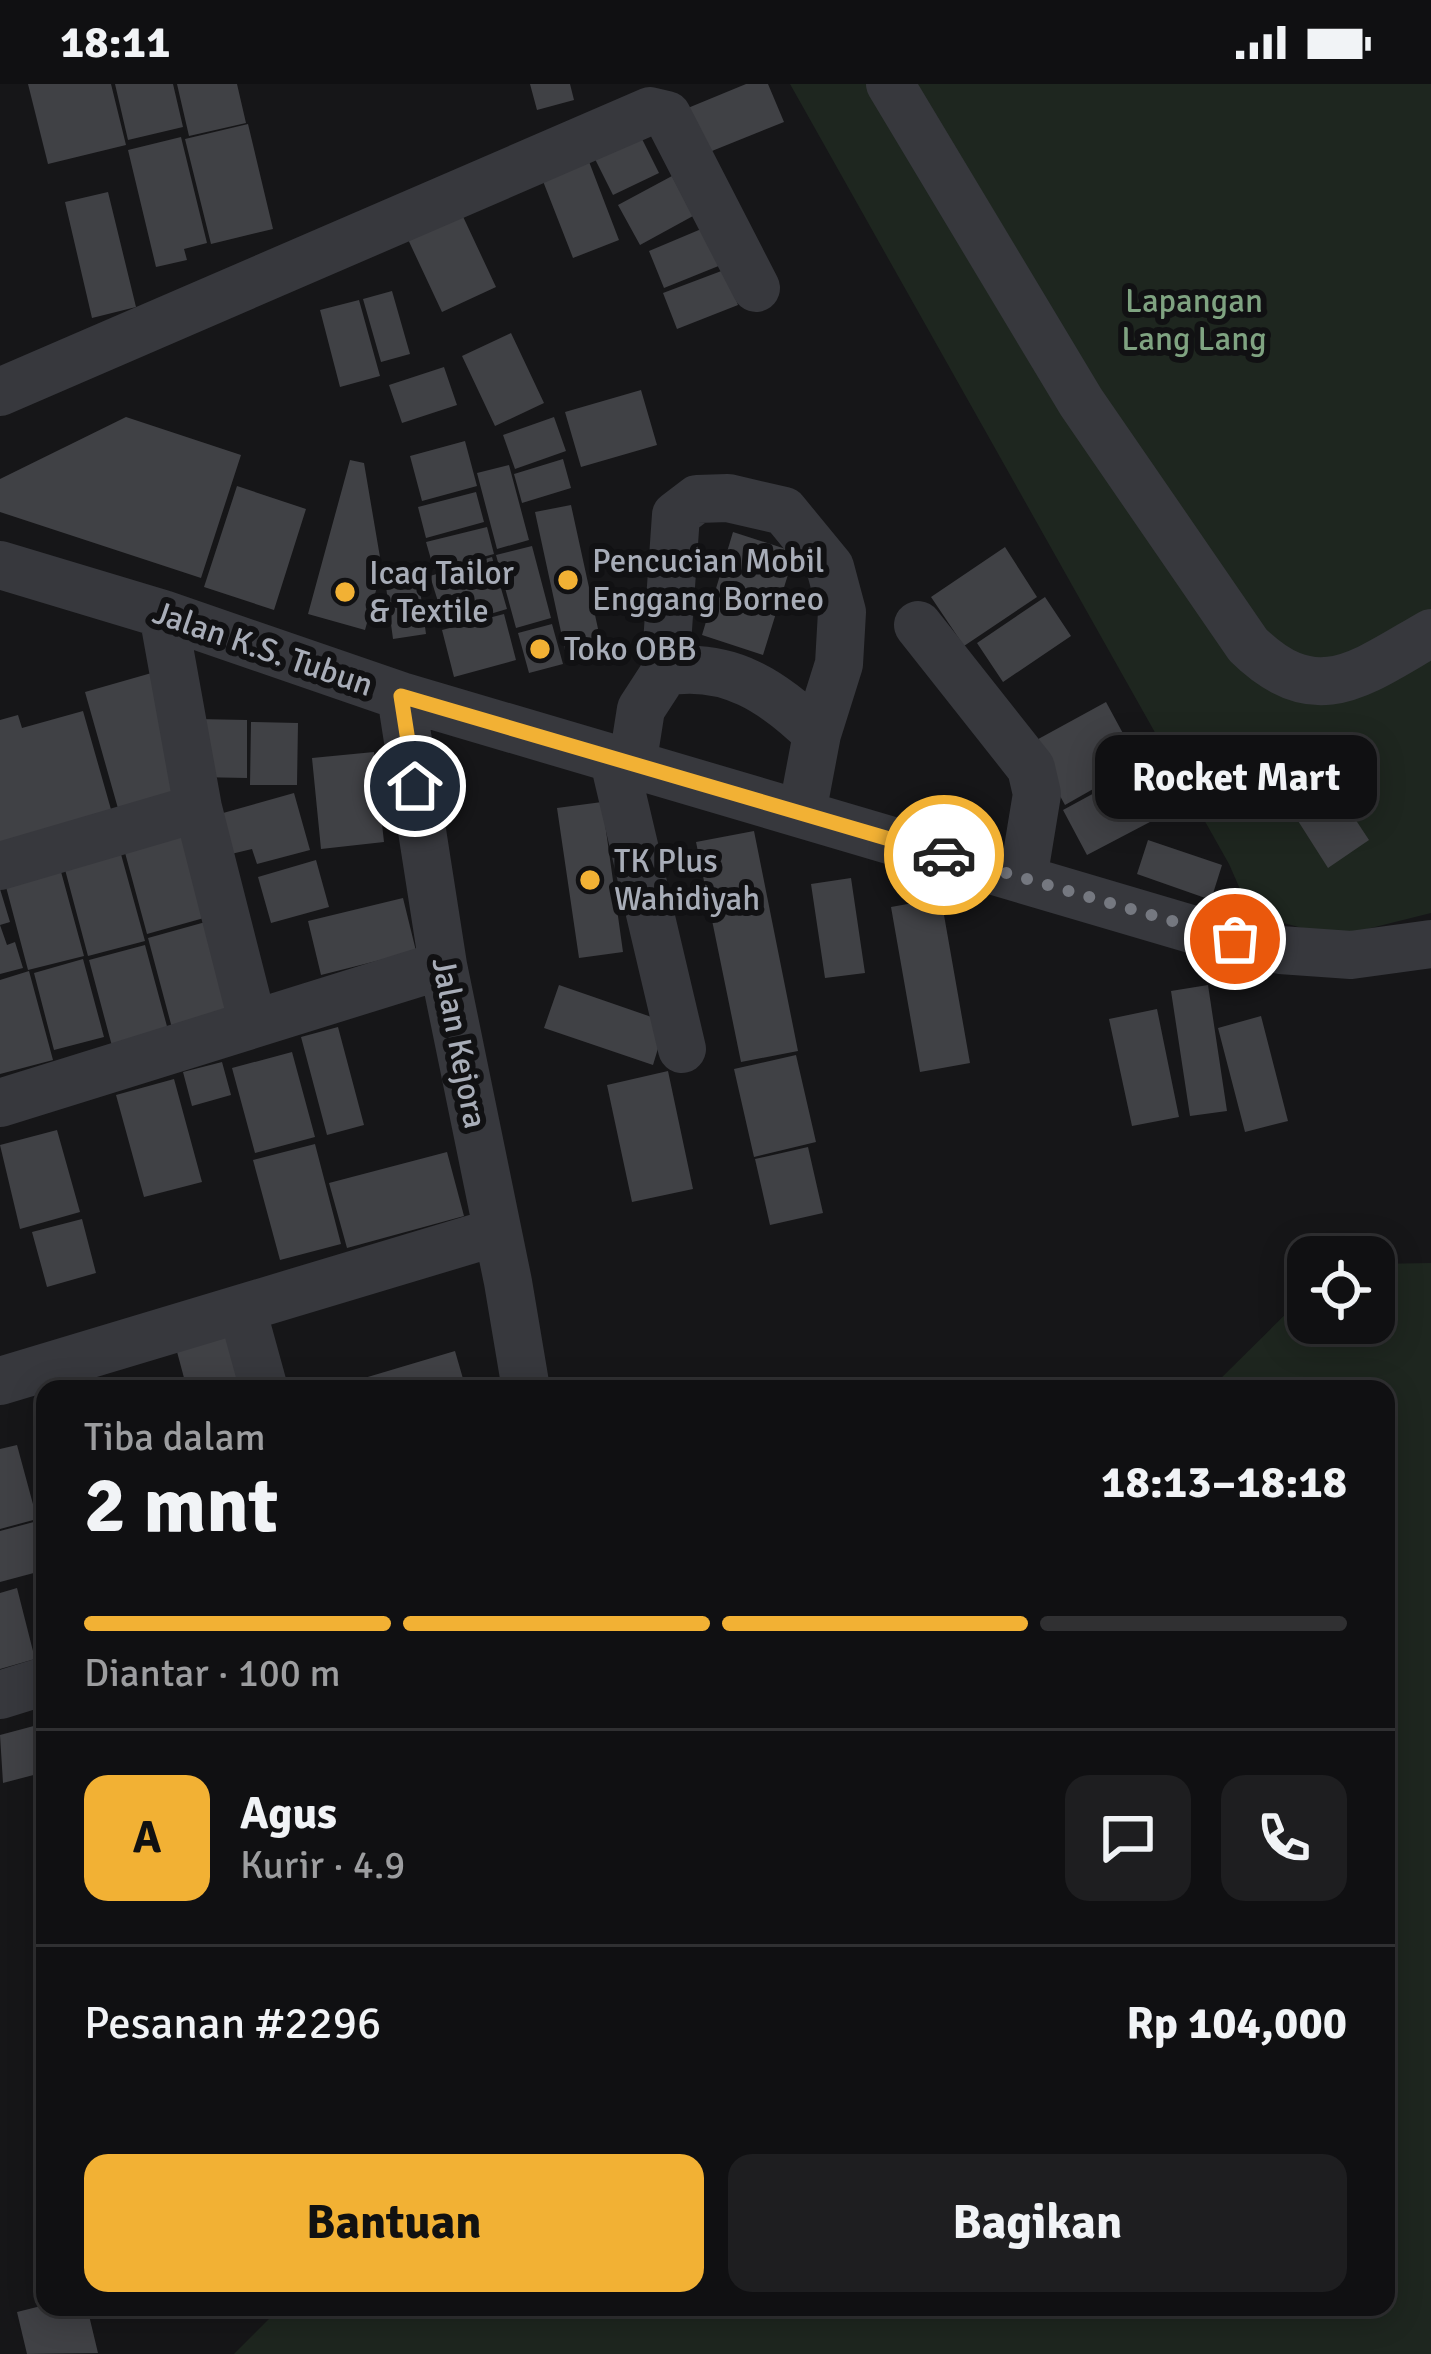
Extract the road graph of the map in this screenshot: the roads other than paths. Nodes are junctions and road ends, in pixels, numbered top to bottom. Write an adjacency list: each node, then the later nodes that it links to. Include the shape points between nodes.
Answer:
1 (890, 84): 7 (street, via 1081,402 1248,644 1298,681 1353,678)
2 (756, 288): 3 (street, via 667,115 650,111)
3 (0, 392)
4 (0, 565): 5 (street, Jalan K.S. Tubun)
5 (163, 614): 9 (street, Jalan K.S. Tubun); 12 (street)
6 (918, 625): 15 (street, via 1031,768 1036,794)
7 (1431, 633)
8 (665, 673): 10 (street, via 731,675 760,687); 10 (street, via 676,515 697,499 784,511 830,567 842,612 839,664); 11 (street, via 641,710)
9 (401, 696): 11 (street, Jalan K.S. Tubun); 17 (street, Jalan Kejora)
10 (818, 734): 13 (street)
11 (623, 764): 13 (street, Jalan K.S. Tubun); 19 (street)
12 (199, 808): 14 (street); 18 (street)
13 (802, 813): 15 (street, Jalan K.S. Tubun)
14 (0, 866)
15 (1023, 879): 16 (street, Jalan K.S. Tubun, via 1280,950 1351,955)
16 (1431, 944)
17 (443, 965): 18 (street); 21 (street, Jalan Kejora)
18 (253, 1024): 20 (street)
19 (682, 1049)
20 (0, 1103)
21 (496, 1232): 22 (street); 24 (street, Jalan Kejora)
22 (242, 1309): 23 (street); 25 (street)
23 (262, 1380)
24 (524, 1380)
25 (0, 1381)
26 (36, 1685): 27 (street)
27 (0, 1695)

